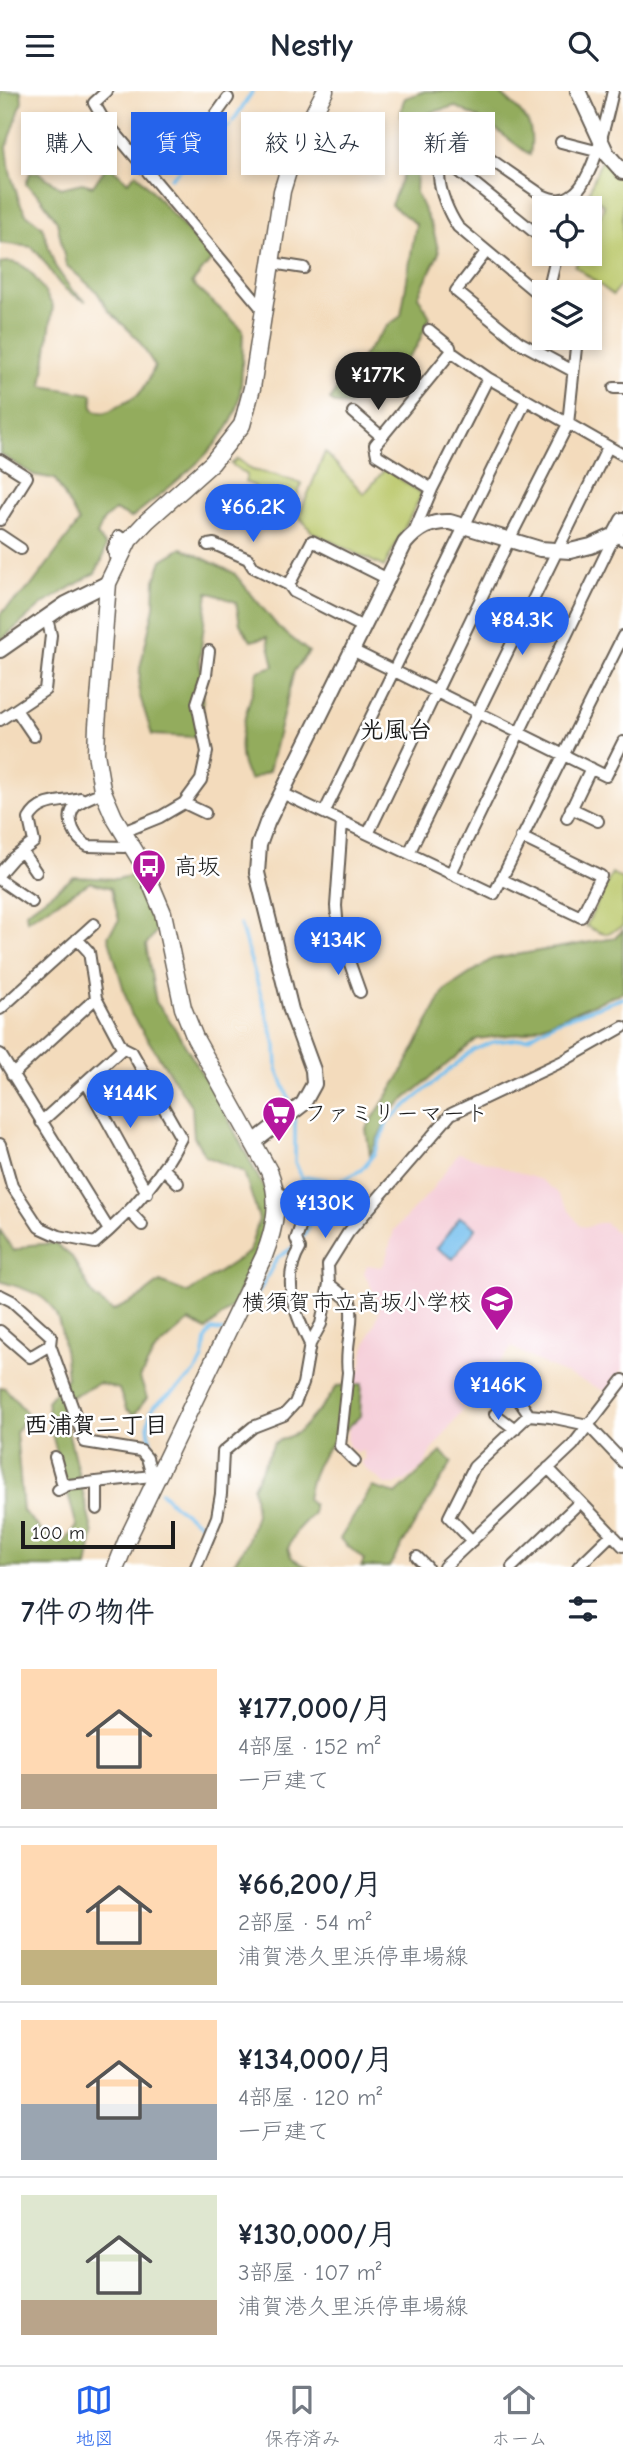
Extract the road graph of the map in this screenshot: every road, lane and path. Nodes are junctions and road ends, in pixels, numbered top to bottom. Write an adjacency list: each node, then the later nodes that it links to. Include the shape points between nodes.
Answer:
1 (107, 91): 18 (street, via 94,103 102,117)
2 (325, 91): 15 (main road, via 288,167)
3 (578, 91): 8 (street)
4 (614, 91): 8 (street)
5 (228, 98): 6 (street)
6 (218, 112)
7 (561, 142): 8 (street)
8 (598, 146): 9 (street, via 583,184 561,200 542,195); 10 (street)
9 (495, 163)
10 (623, 173)
11 (438, 175): 14 (street, via 450,216)
12 (464, 175): 13 (street)
13 (532, 230)
14 (486, 253): 17 (street); 22 (street, via 456,291 519,342)
15 (272, 263): 16 (street); 18 (main road)
16 (304, 268)
17 (532, 289)
18 (264, 311): 43 (main road, via 242,425 212,463 147,521)
19 (429, 330): 21 (street)
20 (576, 350): 22 (street)
21 (451, 352): 23 (street); 27 (street)
22 (573, 371): 26 (street)
23 (488, 378): 24 (street); 31 (street)
24 (526, 400): 26 (street); 34 (street)
25 (353, 412): 27 (street)
26 (568, 424): 28 (street); 39 (street)
27 (382, 437): 31 (street, via 374,446 377,454)
28 (608, 447): 29 (street); 42 (street)
29 (623, 455)
30 (0, 460): 32 (street, via 27,477)
31 (432, 489): 35 (street)
32 (0, 520)
33 (623, 520): 38 (street)
34 (466, 526): 35 (street, via 438,521); 39 (street); 53 (street)
35 (413, 534): 44 (street)
36 (0, 535): 41 (street)
37 (120, 536): 43 (street, via 113,549)
38 (619, 537): 42 (street); 58 (street)
39 (509, 540): 42 (street); 54 (street)
40 (208, 545): 46 (street, via 248,559 253,567)
41 (21, 549)
42 (557, 551): 56 (street)
43 (117, 564): 45 (main road)
44 (386, 578): 46 (street, via 312,541); 48 (street)
45 (108, 583): 47 (street); 63 (main road, via 96,753)
46 (289, 585): 48 (street, via 294,592)
47 (47, 618): 50 (street); 55 (street, via 51,635 46,690)
48 (363, 627): 51 (street)
49 (623, 636): 61 (street)
50 (0, 650)
51 (352, 650): 53 (street); 64 (street)
52 (209, 651): 66 (street, via 197,703 207,752 201,780)
53 (394, 671): 54 (street); 68 (street)
54 (437, 692): 56 (street); 71 (street)
55 (17, 711): 57 (street); 59 (street)
56 (478, 712): 58 (street); 75 (street)
57 (0, 720)
58 (520, 733): 61 (street); 78 (street)
59 (34, 736)
60 (623, 742): 62 (street, via 606,776)
61 (563, 754): 62 (street); 72 (street)
62 (591, 768): 69 (street, via 569,813)
63 (103, 792): 65 (street); 73 (main road)
64 (282, 793): 68 (street); 93 (street, via 259,845 257,873 314,1084 303,1104)
65 (83, 800): 73 (street, via 69,816 84,844 124,847); 74 (street, via 40,806 29,819 34,842)
66 (184, 803): 67 (street); 73 (street)
67 (205, 813)
68 (324, 813): 70 (street)
69 (598, 821)
70 (342, 822): 71 (street); 84 (street, via 338,930)
71 (368, 834): 75 (street)
72 (522, 837): 79 (street); 79 (street, via 601,876 581,917)
73 (127, 838): 93 (main road, via 163,913 176,981 195,1038)
74 (23, 853): 76 (street); 77 (street)
75 (409, 853): 78 (street)
76 (36, 871)
77 (0, 873)
78 (451, 873): 79 (street, via 494,894)
79 (501, 879)
80 (0, 880): 81 (street)
81 (32, 902)
82 (93, 924): 83 (street)
83 (77, 939): 85 (street, via 89,952); 86 (street)
84 (360, 992)
85 (96, 998): 88 (street); 90 (street)
86 (0, 1009)
87 (623, 1027): 104 (street, via 451,1114 348,1233 328,1265)
88 (123, 1048): 91 (street); 95 (street, via 132,1052 181,1138)
89 (0, 1054): 90 (street)
90 (12, 1075): 92 (street)
91 (86, 1081): 92 (street); 99 (street)
92 (41, 1122): 103 (street)
93 (254, 1142): 98 (main road)
94 (0, 1144): 97 (street)
95 (163, 1168): 96 (street); 99 (street)
96 (178, 1183)
97 (12, 1186): 100 (street); 103 (street, via 34,1227 95,1243)
98 (275, 1191): 106 (street, via 296,1202 303,1220 300,1249 289,1272); 121 (main road, via 270,1243)
99 (146, 1193): 101 (street)
100 (2, 1194)
101 (128, 1211): 102 (street); 103 (street)
102 (142, 1225)
103 (109, 1230)
104 (329, 1284): 109 (street, via 321,1324); 118 (street, via 350,1301 353,1317 340,1446)
105 (303, 1285): 106 (street)
106 (290, 1286): 109 (street, via 299,1323)
107 (0, 1295): 110 (street, via 51,1336)
108 (0, 1331): 110 (street, via 30,1357)
109 (310, 1344): 130 (street, via 295,1403 284,1415 253,1427 223,1452 216,1517)
110 (50, 1345): 121 (street, via 85,1442 141,1451)
111 (622, 1383): 115 (street)
112 (484, 1385): 114 (street, via 494,1374 512,1389)
113 (495, 1414): 116 (street)
114 (529, 1415): 115 (street); 116 (street)
115 (588, 1425): 119 (street); 120 (street)
116 (515, 1429): 126 (street, via 474,1467 449,1517)
117 (55, 1457): 122 (street, via 63,1487)
118 (355, 1461)
119 (623, 1462)
120 (548, 1468): 123 (street); 126 (street)
121 (154, 1477): 122 (street); 129 (main road)
122 (97, 1483): 124 (street)
123 (580, 1502): 125 (street); 133 (street)
124 (97, 1509)
125 (612, 1534): 127 (street); 134 (street)
126 (472, 1541): 132 (street)
127 (623, 1546)
128 (417, 1557): 131 (street)
129 (116, 1567)
130 (196, 1567)
131 (427, 1567)
132 (444, 1567)
133 (512, 1567)
134 (578, 1567)

